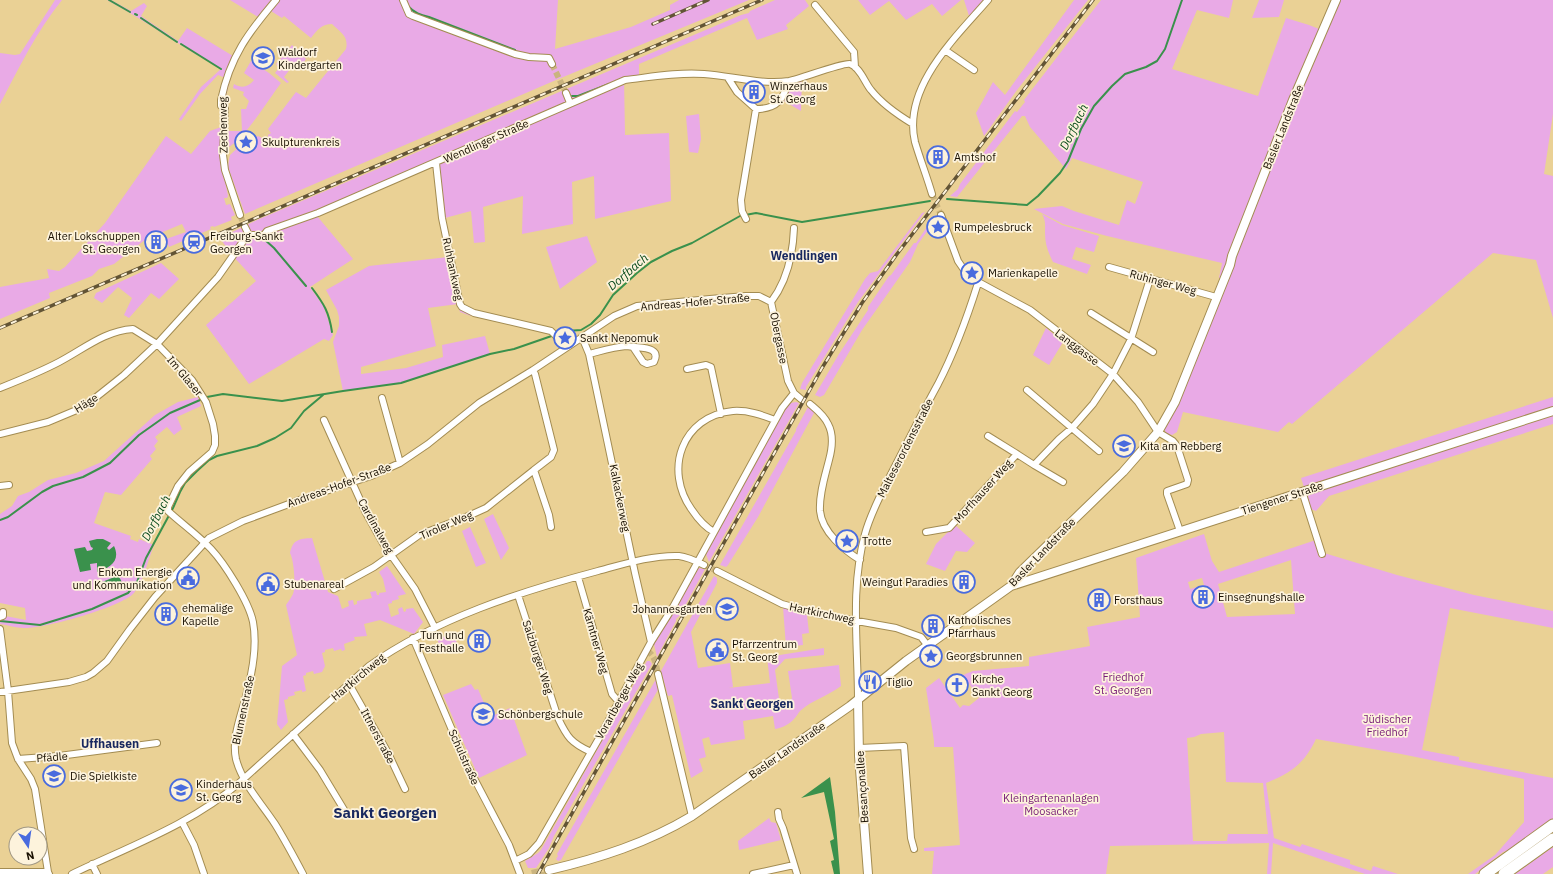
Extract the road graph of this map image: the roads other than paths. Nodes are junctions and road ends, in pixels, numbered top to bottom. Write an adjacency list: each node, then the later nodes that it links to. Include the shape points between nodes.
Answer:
1 (276, 0): 18 (street, Zechenweg, via 234,57 221,100 221,106 225,108 225,170)
2 (403, 0): 7 (street, via 409,14 413,16 515,54 549,58)
3 (988, 0): 6 (street)
4 (1336, 0): 27 (street, Basler Landstraße, via 1293,100)
5 (815, 5): 8 (street, via 854,52)
6 (945, 50): 9 (street); 15 (street, via 920,92)
7 (552, 64)
8 (856, 67): 11 (street, Wendlinger Straße, via 845,64); 15 (street, via 875,95)
9 (974, 70)
10 (728, 78): 11 (street, Wendlinger Straße); 13 (street, Wendlinger Straße, via 704,74 625,80); 14 (street, via 737,92)
11 (789, 81): 14 (street, via 782,100 777,104)
12 (566, 93): 13 (street)
13 (570, 103): 16 (street, Wendlinger Straße)
14 (756, 109): 20 (street, via 741,200)
15 (913, 124): 17 (street, via 915,141)
16 (436, 163): 23 (street, Wendlinger Straße, via 264,235); 33 (street, Ruhbankweg, via 442,218 462,307 474,313 552,332)
17 (932, 194)
18 (240, 215)
19 (941, 215): 26 (street, via 958,261 969,277)
20 (745, 216)
21 (245, 227): 23 (street)
22 (794, 228): 28 (street, Obergasse, via 790,261 779,290)
23 (249, 235): 32 (street, via 218,276)
24 (1109, 267): 25 (street, Ruhinger Weg)
25 (1150, 279): 27 (street, Ruhinger Weg); 31 (street)
26 (978, 283): 39 (street, Langgasse, via 1030,310); 71 (street, Malteserordensstraße, via 950,360 870,520)
27 (1216, 297): 51 (street, Basler Landstraße, via 1175,402)
28 (771, 302): 30 (street, Andreas-Hofer-Straße, via 759,296 746,296 637,306 614,316); 42 (street, Obergasse, via 788,380)
29 (1091, 314): 31 (street)
30 (582, 337): 33 (street, Andreas-Hofer-Straße); 36 (street, Kalkackerweg)
31 (1131, 339): 35 (street); 39 (street)
32 (157, 344): 40 (street, Im Glaser, via 133,329 111,332 60,362); 52 (street, Häge, via 124,375 80,409 48,422); 68 (street, Im Glaser, via 202,394 213,424 215,445 212,452 189,472 178,486 168,507 170,513)
33 (567, 347): 38 (street, Andreas-Hofer-Straße)
34 (633, 347): 36 (street)
35 (1152, 352)
36 (589, 354): 73 (street, Kalkackerweg)
37 (687, 369): 47 (street, via 706,365 711,367)
38 (532, 370): 56 (street, Andreas-Hofer-Straße, via 479,403); 58 (street, Tiroler Weg, via 554,450 551,457)
39 (1113, 374): 50 (street, via 1093,404); 51 (street, Langgasse, via 1138,402)
40 (0, 388)
41 (1028, 390): 50 (street)
42 (794, 393): 44 (street, Obergasse); 49 (street, Vorarlberger Weg)
43 (382, 398): 56 (street)
44 (801, 399)
45 (810, 404): 71 (street, via 823,416 831,437 831,452 822,490 822,520 838,542)
46 (1553, 411): 63 (street, Tiengener Straße)
47 (721, 414): 49 (street, via 740,411); 66 (street, via 692,431 683,445 679,463 680,485 686,501 697,517)
48 (324, 420): 59 (street, Cardinalweg)
49 (775, 420): 66 (street, Vorarlberger Weg)
50 (1072, 428): 54 (street); 57 (street)
51 (1158, 432): 65 (street, via 1177,446 1188,480 1186,484 1167,491); 77 (street, Basler Landstraße, via 1123,472 1020,572)
52 (0, 434)
53 (988, 436): 55 (street, Morfhauser Weg)
54 (1099, 451)
55 (1017, 454): 57 (street, Morfhauser Weg); 67 (street, Morfhauser Weg, via 950,528)
56 (400, 463): 59 (street, Andreas-Hofer-Straße)
57 (1034, 465): 60 (street, Morfhauser Weg)
58 (534, 470): 64 (street); 70 (street, Tiroler Weg, via 486,508 432,529 406,543)
59 (353, 482): 68 (street, Andreas-Hofer-Straße, via 243,521); 70 (street, Cardinalweg, via 366,513)
60 (1063, 482)
61 (9, 485): 62 (street)
62 (0, 486)
63 (1302, 492): 65 (street, Tiengener Straße); 69 (street)
64 (551, 527)
65 (1180, 531): 77 (street, Tiengener Straße)
66 (714, 532): 72 (street, Vorarlberger Weg)
67 (926, 532)
68 (204, 542): 88 (street, Andreas-Hofer-Straße, via 147,607 107,661 93,673 86,678 70,682); 97 (street, Blumenstraße, via 233,580 253,622 252,675 234,748)
69 (1322, 554)
70 (392, 555): 78 (street, Tiroler Weg); 81 (street, Cardinalweg, via 415,589)
71 (860, 560): 80 (street, Malteserordensstraße)
72 (697, 561): 73 (street, Hartkirchweg, via 672,556); 74 (street, Hartkirchweg); 84 (street, Vorarlberger Weg)
73 (632, 562): 76 (street, Hartkirchweg); 84 (street, Kalkackerweg)
74 (704, 565)
75 (717, 571): 80 (street, Hartkirchweg, via 782,604 818,614)
76 (578, 577): 79 (street, Hartkirchweg); 91 (street, Kärntner Weg, via 612,694)
77 (1011, 586): 85 (street, Basler Landstraße)
78 (334, 589)
79 (518, 595): 81 (street, Hartkirchweg); 95 (street, Salzburger Weg, via 558,718 567,737)
80 (855, 620): 85 (street, Hartkirchweg, via 905,631 921,638); 90 (street, Malteserordensstraße)
81 (435, 628): 83 (street, Hartkirchweg)
82 (0, 629): 88 (street)
83 (413, 638): 87 (street, Hartkirchweg, via 387,653); 106 (street, Schulstraße, via 466,763)
84 (651, 642): 91 (street, Vorarlberger Weg)
85 (928, 646): 90 (street, Basler Landstraße)
86 (658, 674): 101 (street)
87 (349, 684): 92 (street, Hartkirchweg); 98 (street, Ittnerstraße, via 388,753)
88 (8, 691): 89 (street, Andreas-Hofer-Straße); 96 (street, via 12,743)
89 (0, 692)
90 (858, 700): 94 (street, Besançonallee); 101 (street, Basler Landstraße)
91 (619, 702): 95 (street, Vorarlberger Weg)
92 (294, 734): 97 (street, Hartkirchweg); 100 (street, via 320,770)
93 (157, 743): 96 (street, Pfädle, via 66,756)
94 (859, 748): 105 (street, via 904,746 910,838); 119 (street, Besançonallee)
95 (591, 752): 106 (street, Vorarlberger Weg, via 539,843 529,854)
96 (18, 759): 111 (street, via 31,779 34,789)
97 (244, 778): 102 (street, Hartkirchweg, via 219,799); 115 (street, Blumenstraße, via 281,834)
98 (404, 789)
99 (778, 812): 108 (street)
100 (346, 814)
101 (692, 816): 109 (street, Basler Landstraße, via 659,835 621,850)
102 (182, 822): 107 (street, Hartkirchweg); 114 (street, via 194,845)
103 (1553, 825): 120 (highway)
104 (1550, 842): 121 (highway)
105 (914, 849)
106 (515, 861): 116 (street, Schulstraße)
107 (92, 864): 112 (street, Hartkirchweg); 113 (street)
108 (794, 865): 117 (street); 118 (street)
109 (549, 870)
110 (0, 872): 111 (street)
111 (48, 873)
112 (72, 874)
113 (97, 874)
114 (204, 874)
115 (303, 874)
116 (520, 874)
117 (753, 874)
118 (796, 874)
119 (868, 874)
120 (1485, 874)
121 (1504, 874)

